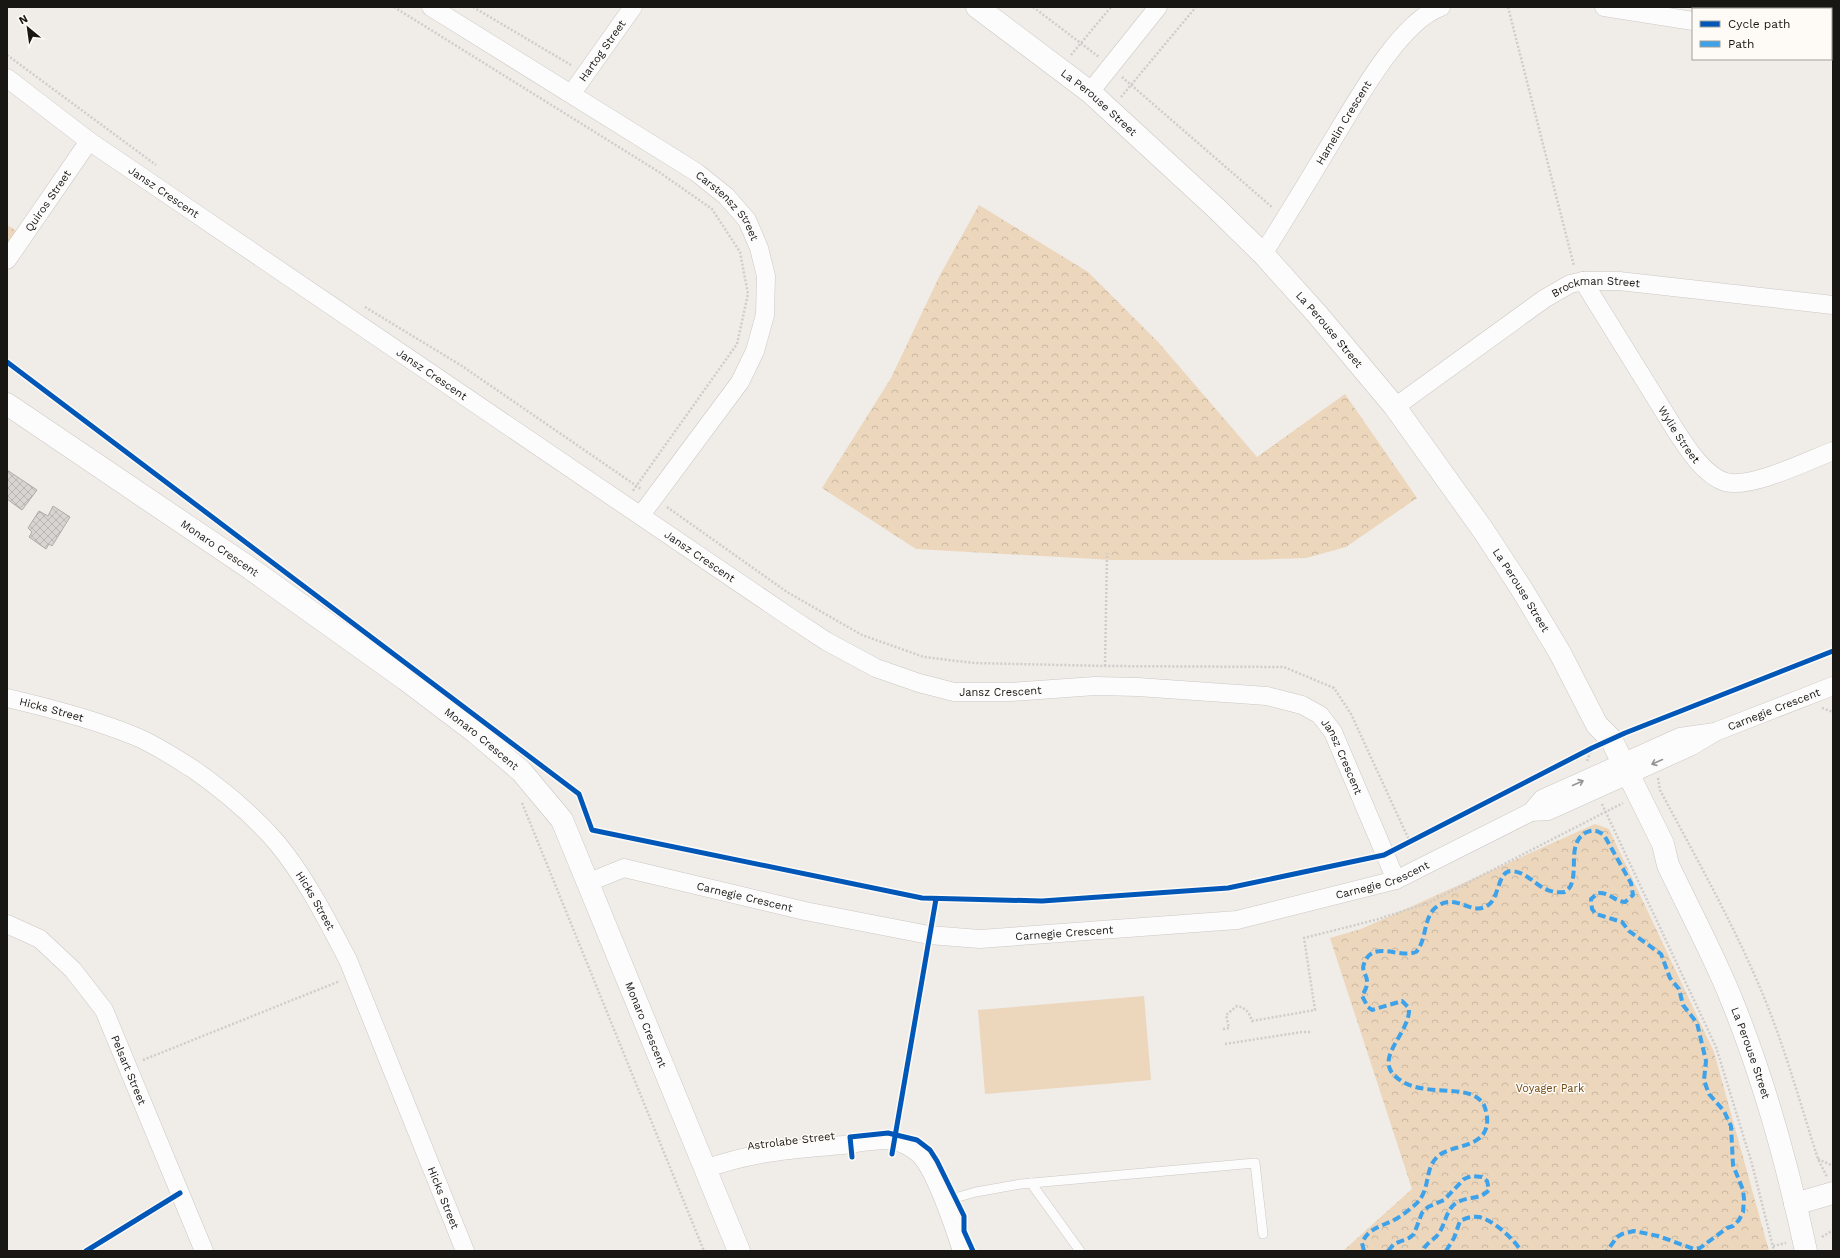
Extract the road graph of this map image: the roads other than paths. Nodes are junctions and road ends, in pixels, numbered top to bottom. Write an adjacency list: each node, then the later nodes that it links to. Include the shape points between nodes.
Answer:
1 (431, 7): 10 (street, Carstensz Street)
2 (633, 7): 10 (street, Hartog Street)
3 (977, 7): 9 (street, La Perouse Street)
4 (1158, 7): 9 (street)
5 (1442, 7): 12 (street, Hamelin Crescent, via 1411,27 1390,51)
6 (1604, 7): 7 (street)
7 (1692, 21)
8 (7, 78): 11 (street, Jansz Crescent)
9 (1090, 92): 12 (street, La Perouse Street)
10 (572, 93): 19 (street, Carstensz Street, via 696,172 726,196 747,220 759,248 766,276 765,315 755,351 743,376)
11 (89, 141): 13 (street, Quiros Street); 19 (street, Jansz Crescent)
12 (1263, 254): 17 (street, La Perouse Street)
13 (7, 260)
14 (1580, 282): 15 (street, Brockman Street, via 1619,281); 17 (street, Brockman Street, via 1570,284 1544,299); 18 (street, Wylie Street, via 1689,451 1706,470 1724,482 1743,483)
15 (1833, 305)
16 (7, 404): 24 (street, Monaro Crescent, via 251,569 475,732 521,771 562,820)
17 (1395, 408): 22 (street, La Perouse Street, via 1483,530 1521,588 1560,653 1591,745 1611,739)
18 (1833, 451)
19 (641, 515): 23 (street, Jansz Crescent, via 826,641 876,668 919,683 954,692 1011,692 1095,686 1138,687 1267,696 1302,705 1320,715 1333,732)
20 (1833, 686): 22 (street, Carnegie Crescent, via 1715,732 1680,737)
21 (7, 698): 33 (street, Hicks Street, via 55,709 134,735 178,759 217,786 277,843 326,917 354,975)
22 (1620, 772): 23 (street, Carnegie Crescent, via 1548,811 1532,812); 30 (street, La Perouse Street, via 1663,844 1668,865 1728,991 1758,1069)
23 (1396, 880): 24 (street, Carnegie Crescent, via 1236,920 980,939 929,935 805,911 624,868)
24 (587, 883): 26 (street, Monaro Crescent)
25 (7, 924): 32 (street, Pelsart Street, via 40,939 73,970 104,1010)
26 (705, 1169): 29 (street, Astrolabe Street, via 736,1158 772,1152 895,1141 911,1148 924,1159); 34 (street, Monaro Crescent)
27 (1031, 1183): 29 (lane, via 976,1192); 31 (lane, via 1255,1163); 36 (lane)
28 (1831, 1188): 30 (street)
29 (944, 1201): 35 (street, Astrolabe Street)
30 (1795, 1204): 37 (street, La Perouse Street)
31 (1263, 1234)
32 (204, 1251)
33 (466, 1251)
34 (739, 1251)
35 (962, 1251)
36 (1080, 1251)
37 (1806, 1251)

